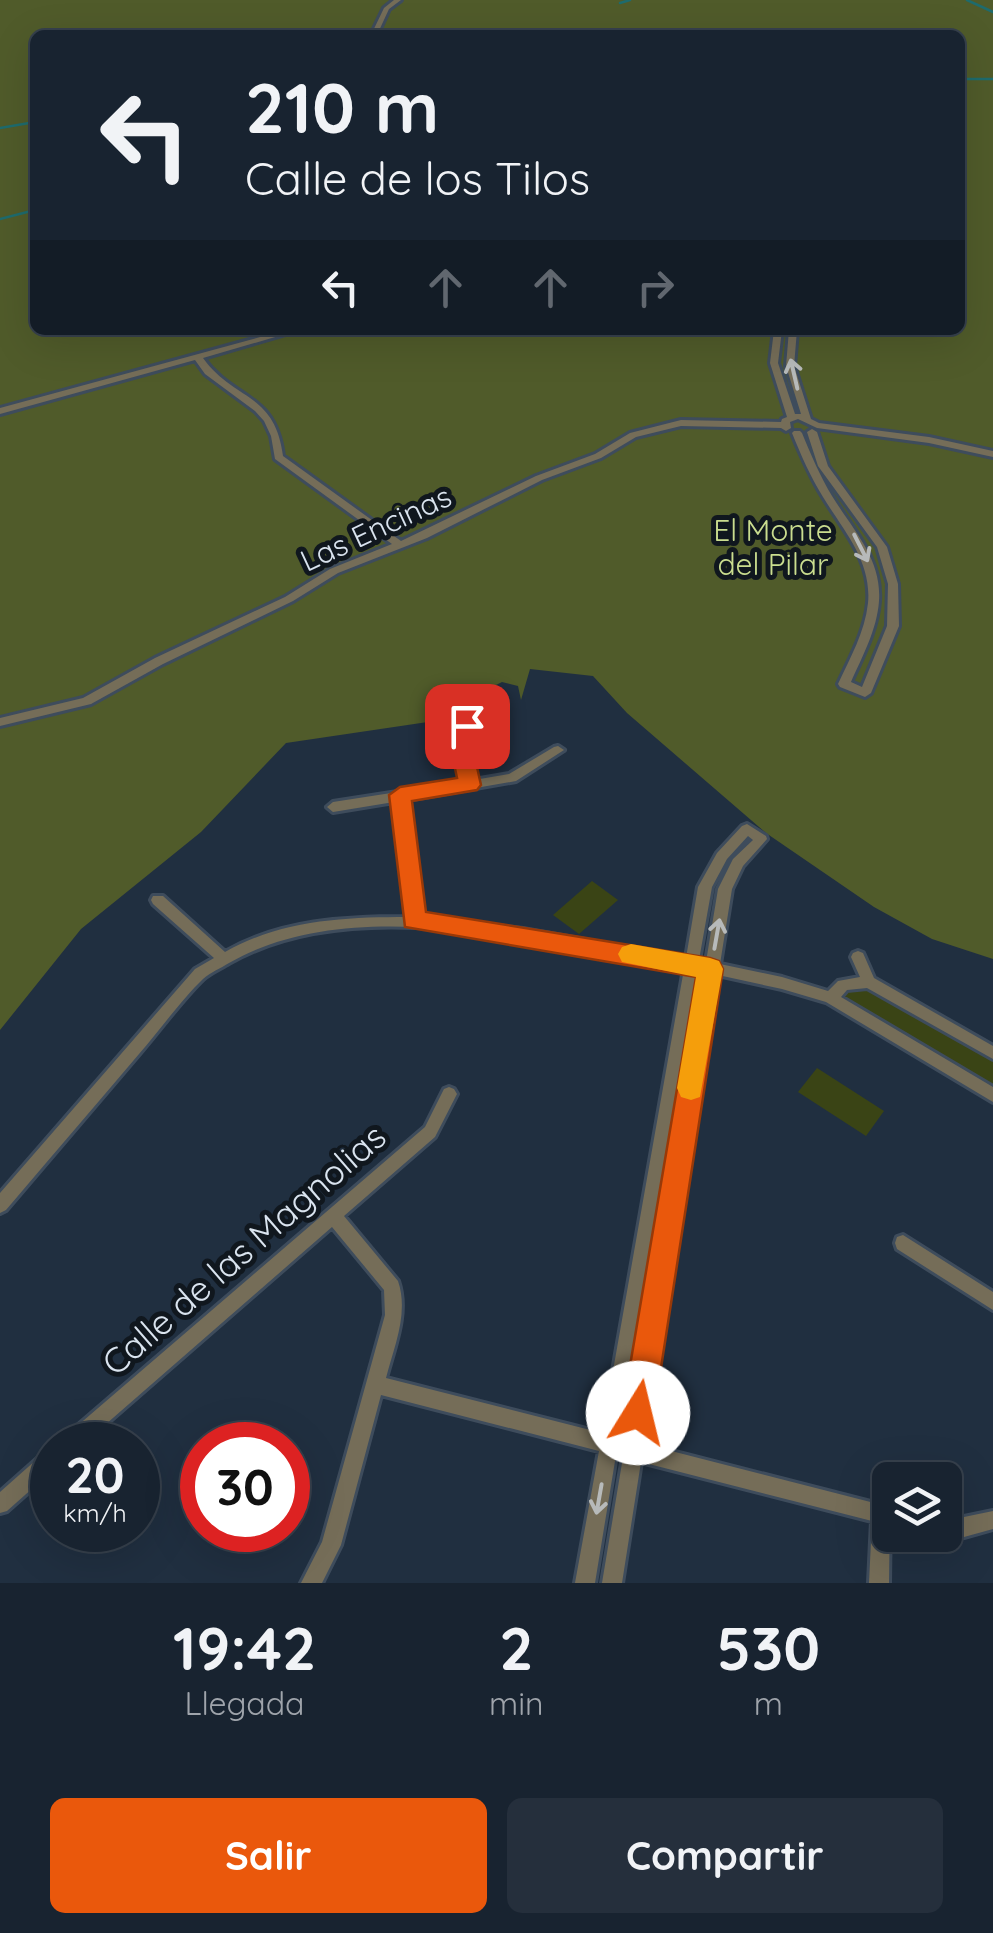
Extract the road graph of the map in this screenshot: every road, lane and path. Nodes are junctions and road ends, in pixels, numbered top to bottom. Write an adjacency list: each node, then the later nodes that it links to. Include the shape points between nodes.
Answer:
1 (398, 0): 2 (street)
2 (376, 30)
3 (279, 335): 6 (street)
4 (777, 335): 9 (street, via 774,363)
5 (793, 335): 8 (street, one-way to 5, via 790,366)
6 (199, 358): 7 (street); 13 (street, via 209,376 242,394 273,426 278,457)
7 (0, 411)
8 (807, 418): 9 (street, Las Encinas); 10 (street)
9 (788, 421): 11 (street); 13 (street, Las Encinas, via 681,423 632,435)
10 (814, 429): 11 (street); 11 (street, one-way to 10, via 808,467 865,549 874,582 873,622 844,684 865,693 893,626 893,584 882,547 824,466); 12 (street, via 929,440)
11 (797, 433)
12 (993, 454)
13 (400, 545): 14 (street, Las Encinas, via 334,570 87,702)
14 (0, 722)
15 (467, 726): 17 (street, via 460,740)
16 (558, 750): 17 (street, via 512,778)
17 (469, 785): 18 (street)
18 (400, 795): 19 (street); 21 (street)
19 (333, 807)
20 (158, 900): 22 (street)
21 (414, 920): 22 (street, via 326,926); 24 (street)
22 (222, 957): 31 (street, via 165,1009)
23 (858, 957): 26 (street)
24 (692, 965): 25 (street); 25 (street, one-way to 24, via 725,889 761,839 746,830 705,887); 37 (street)
25 (710, 969): 27 (street); 38 (street)
26 (869, 982): 27 (street, via 843,985); 28 (street)
27 (831, 998): 30 (street)
28 (993, 1053)
29 (449, 1094): 32 (street, Calle de las Magnolias, via 430,1132)
30 (993, 1095)
31 (0, 1204)
32 (334, 1216): 35 (street, via 392,1287 394,1315); 36 (street, Calle de las Magnolias)
33 (903, 1244): 34 (street)
34 (993, 1302)
35 (377, 1385): 37 (street); 45 (street, via 331,1545)
36 (95, 1422)
37 (608, 1444): 38 (street); 46 (street, one-way to 46)
38 (632, 1450): 41 (street); 47 (street)
39 (30, 1477): 40 (street)
40 (0, 1504)
41 (872, 1512)
42 (993, 1520): 43 (street)
43 (962, 1528)
44 (883, 1552): 48 (street)
45 (311, 1583)
46 (585, 1583)
47 (612, 1583)
48 (880, 1583)

